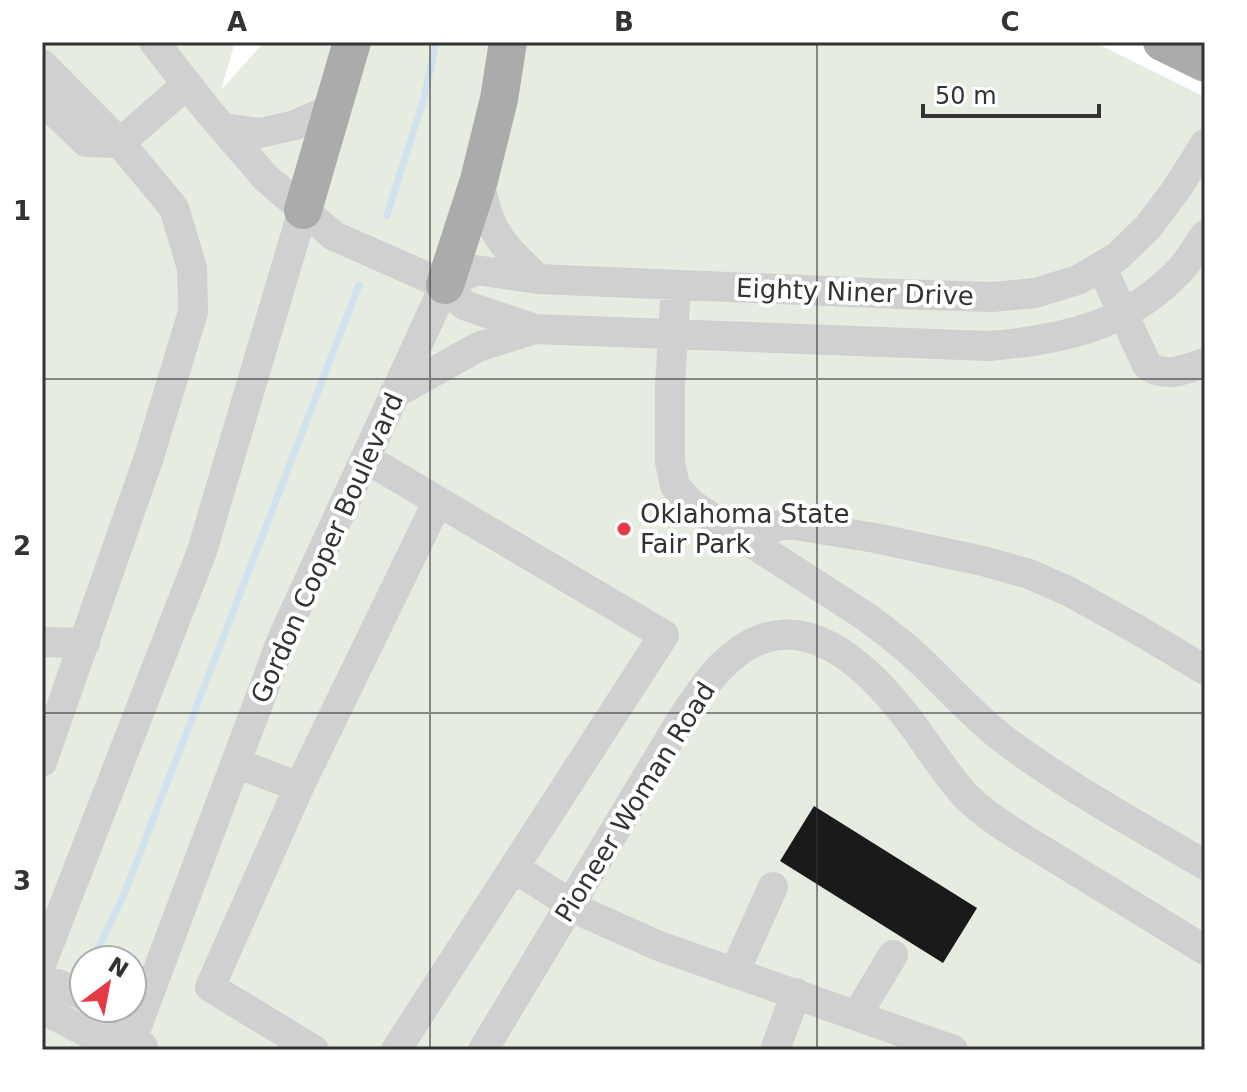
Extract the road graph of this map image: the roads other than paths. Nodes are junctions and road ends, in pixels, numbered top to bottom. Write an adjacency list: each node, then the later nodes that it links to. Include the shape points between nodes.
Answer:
1 (154, 42): 7 (street, Eighty Niner Drive)
2 (352, 42): 9 (main road)
3 (508, 42): 13 (main road, Gordon Cooper Boulevard)
4 (1162, 42): 5 (main road)
5 (1205, 63)
6 (42, 64): 11 (street)
7 (187, 84): 10 (street, Eighty Niner Drive); 11 (street)
8 (42, 100): 11 (street, via 86,142)
9 (331, 109): 10 (street, via 260,133); 14 (main road)
10 (223, 128): 14 (street, Eighty Niner Drive, via 266,178)
11 (120, 143): 29 (street, via 174,208 192,268 193,312)
12 (1205, 144): 16 (street, Eighty Niner Drive, via 1148,227)
13 (479, 180): 17 (street, via 496,234); 18 (main road, Gordon Cooper Boulevard)
14 (303, 210): 18 (street, Eighty Niner Drive, via 334,236); 41 (street, via 202,551)
15 (1205, 235): 20 (street, Eighty Niner Drive, via 1181,269)
16 (1101, 266): 19 (street, Eighty Niner Drive, via 1078,280 1035,293 992,297); 20 (street)
17 (538, 279): 18 (street, Eighty Niner Drive, via 476,270); 19 (street, Eighty Niner Drive)
18 (445, 285): 21 (street, Eighty Niner Drive, via 464,305); 24 (street, Gordon Cooper Boulevard)
19 (676, 285): 22 (street)
20 (1125, 314): 22 (street, Eighty Niner Drive, via 1035,342 989,346); 23 (street, via 1153,370 1167,373)
21 (535, 329): 22 (street, Eighty Niner Drive); 24 (street, via 478,347)
22 (674, 333): 27 (street, via 670,462 675,486 691,504)
23 (1205, 363)
24 (394, 394): 25 (street, Gordon Cooper Boulevard)
25 (365, 458): 26 (street); 33 (street, Gordon Cooper Boulevard, via 283,637)
26 (438, 501): 34 (street); 36 (street, via 664,635)
27 (755, 545): 30 (street, via 765,532 795,525 983,561 1068,591); 35 (street, via 890,635 1023,754)
28 (42, 642): 29 (street)
29 (85, 643): 31 (street)
30 (1205, 670)
31 (50, 718): 32 (street)
32 (42, 762)
33 (236, 763): 34 (street); 49 (street, Gordon Cooper Boulevard)
34 (299, 787): 50 (street, via 210,987)
35 (1205, 865)
36 (514, 868): 38 (street); 51 (street)
37 (773, 887): 42 (street)
38 (572, 905): 39 (street, Pioneer Woman Road, via 683,717 719,669 761,638 796,634 826,644 860,665 973,803); 42 (street); 52 (street, Pioneer Woman Road)
39 (1205, 950)
40 (893, 955): 47 (street)
41 (42, 962)
42 (734, 973): 45 (street)
43 (68, 989): 44 (street, via 58,984)
44 (42, 992)
45 (796, 993): 47 (street); 53 (street)
46 (42, 1009): 49 (street, via 100,1039)
47 (857, 1015): 54 (street)
48 (121, 1024): 49 (street)
49 (136, 1047)
50 (314, 1050)
51 (396, 1050)
52 (483, 1050)
53 (775, 1050)
54 (953, 1050)

